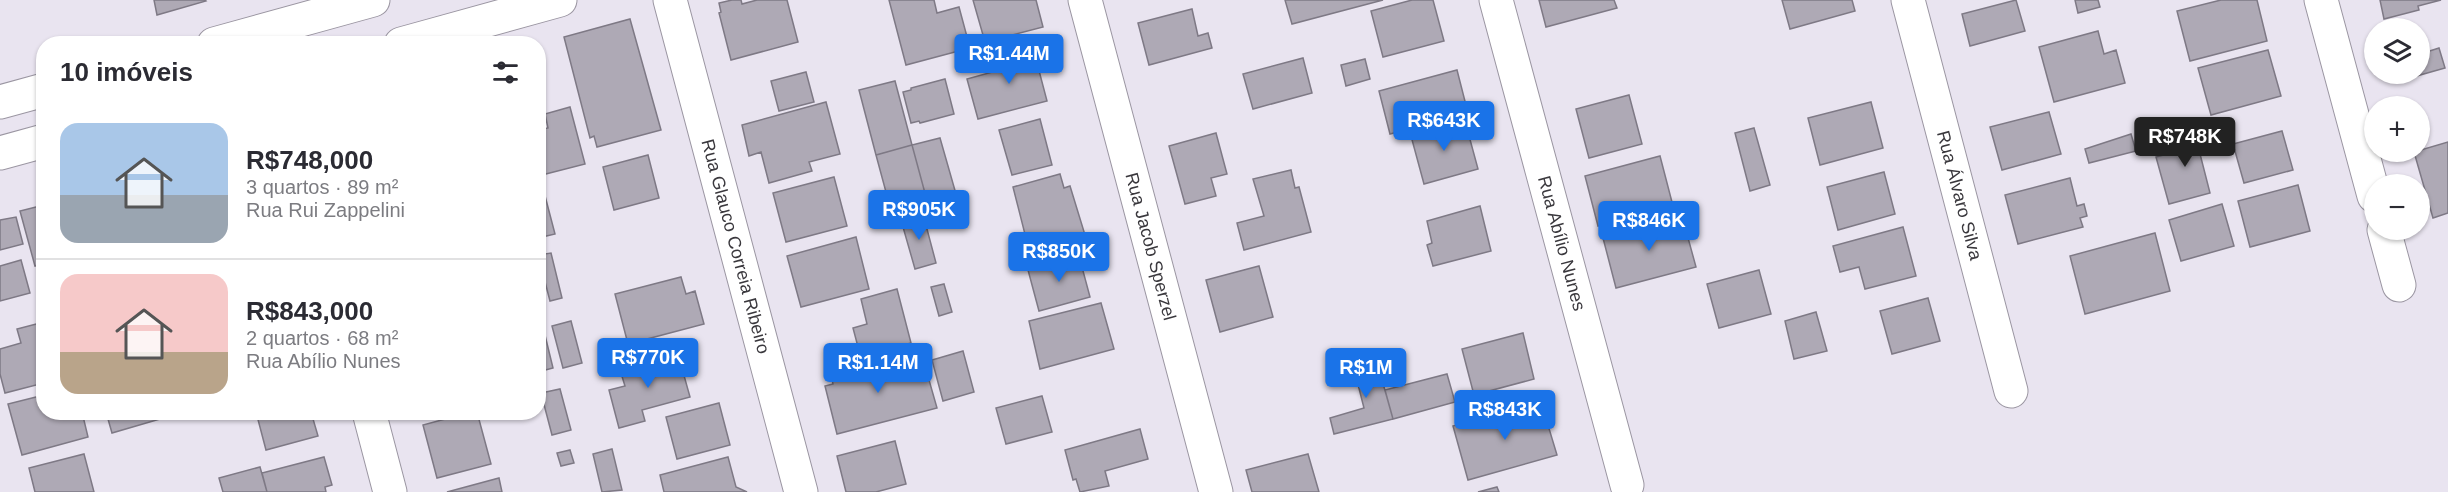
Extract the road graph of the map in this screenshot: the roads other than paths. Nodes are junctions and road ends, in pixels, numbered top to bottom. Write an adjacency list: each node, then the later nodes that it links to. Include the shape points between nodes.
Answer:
1 (373, 0): 8 (street)
2 (560, 0): 9 (street)
3 (670, 0): 21 (street, Rua Glauco Correia Ribeiro)
4 (1085, 0): 22 (street, Rua Jacob Sperzel)
5 (1496, 0): 19 (street, Rua Abílio Nunes)
6 (1908, 0): 17 (street, Rua Álvaro Silva)
7 (2321, 0): 14 (street)
8 (243, 36)
9 (430, 36)
10 (36, 92): 11 (street)
11 (0, 102)
12 (36, 143): 13 (street)
13 (0, 153)
14 (2368, 174)
15 (2387, 240): 16 (street)
16 (2399, 285)
17 (2012, 391)
18 (371, 420): 20 (street)
19 (1627, 485)
20 (390, 492)
21 (801, 492)
22 (1216, 492)

